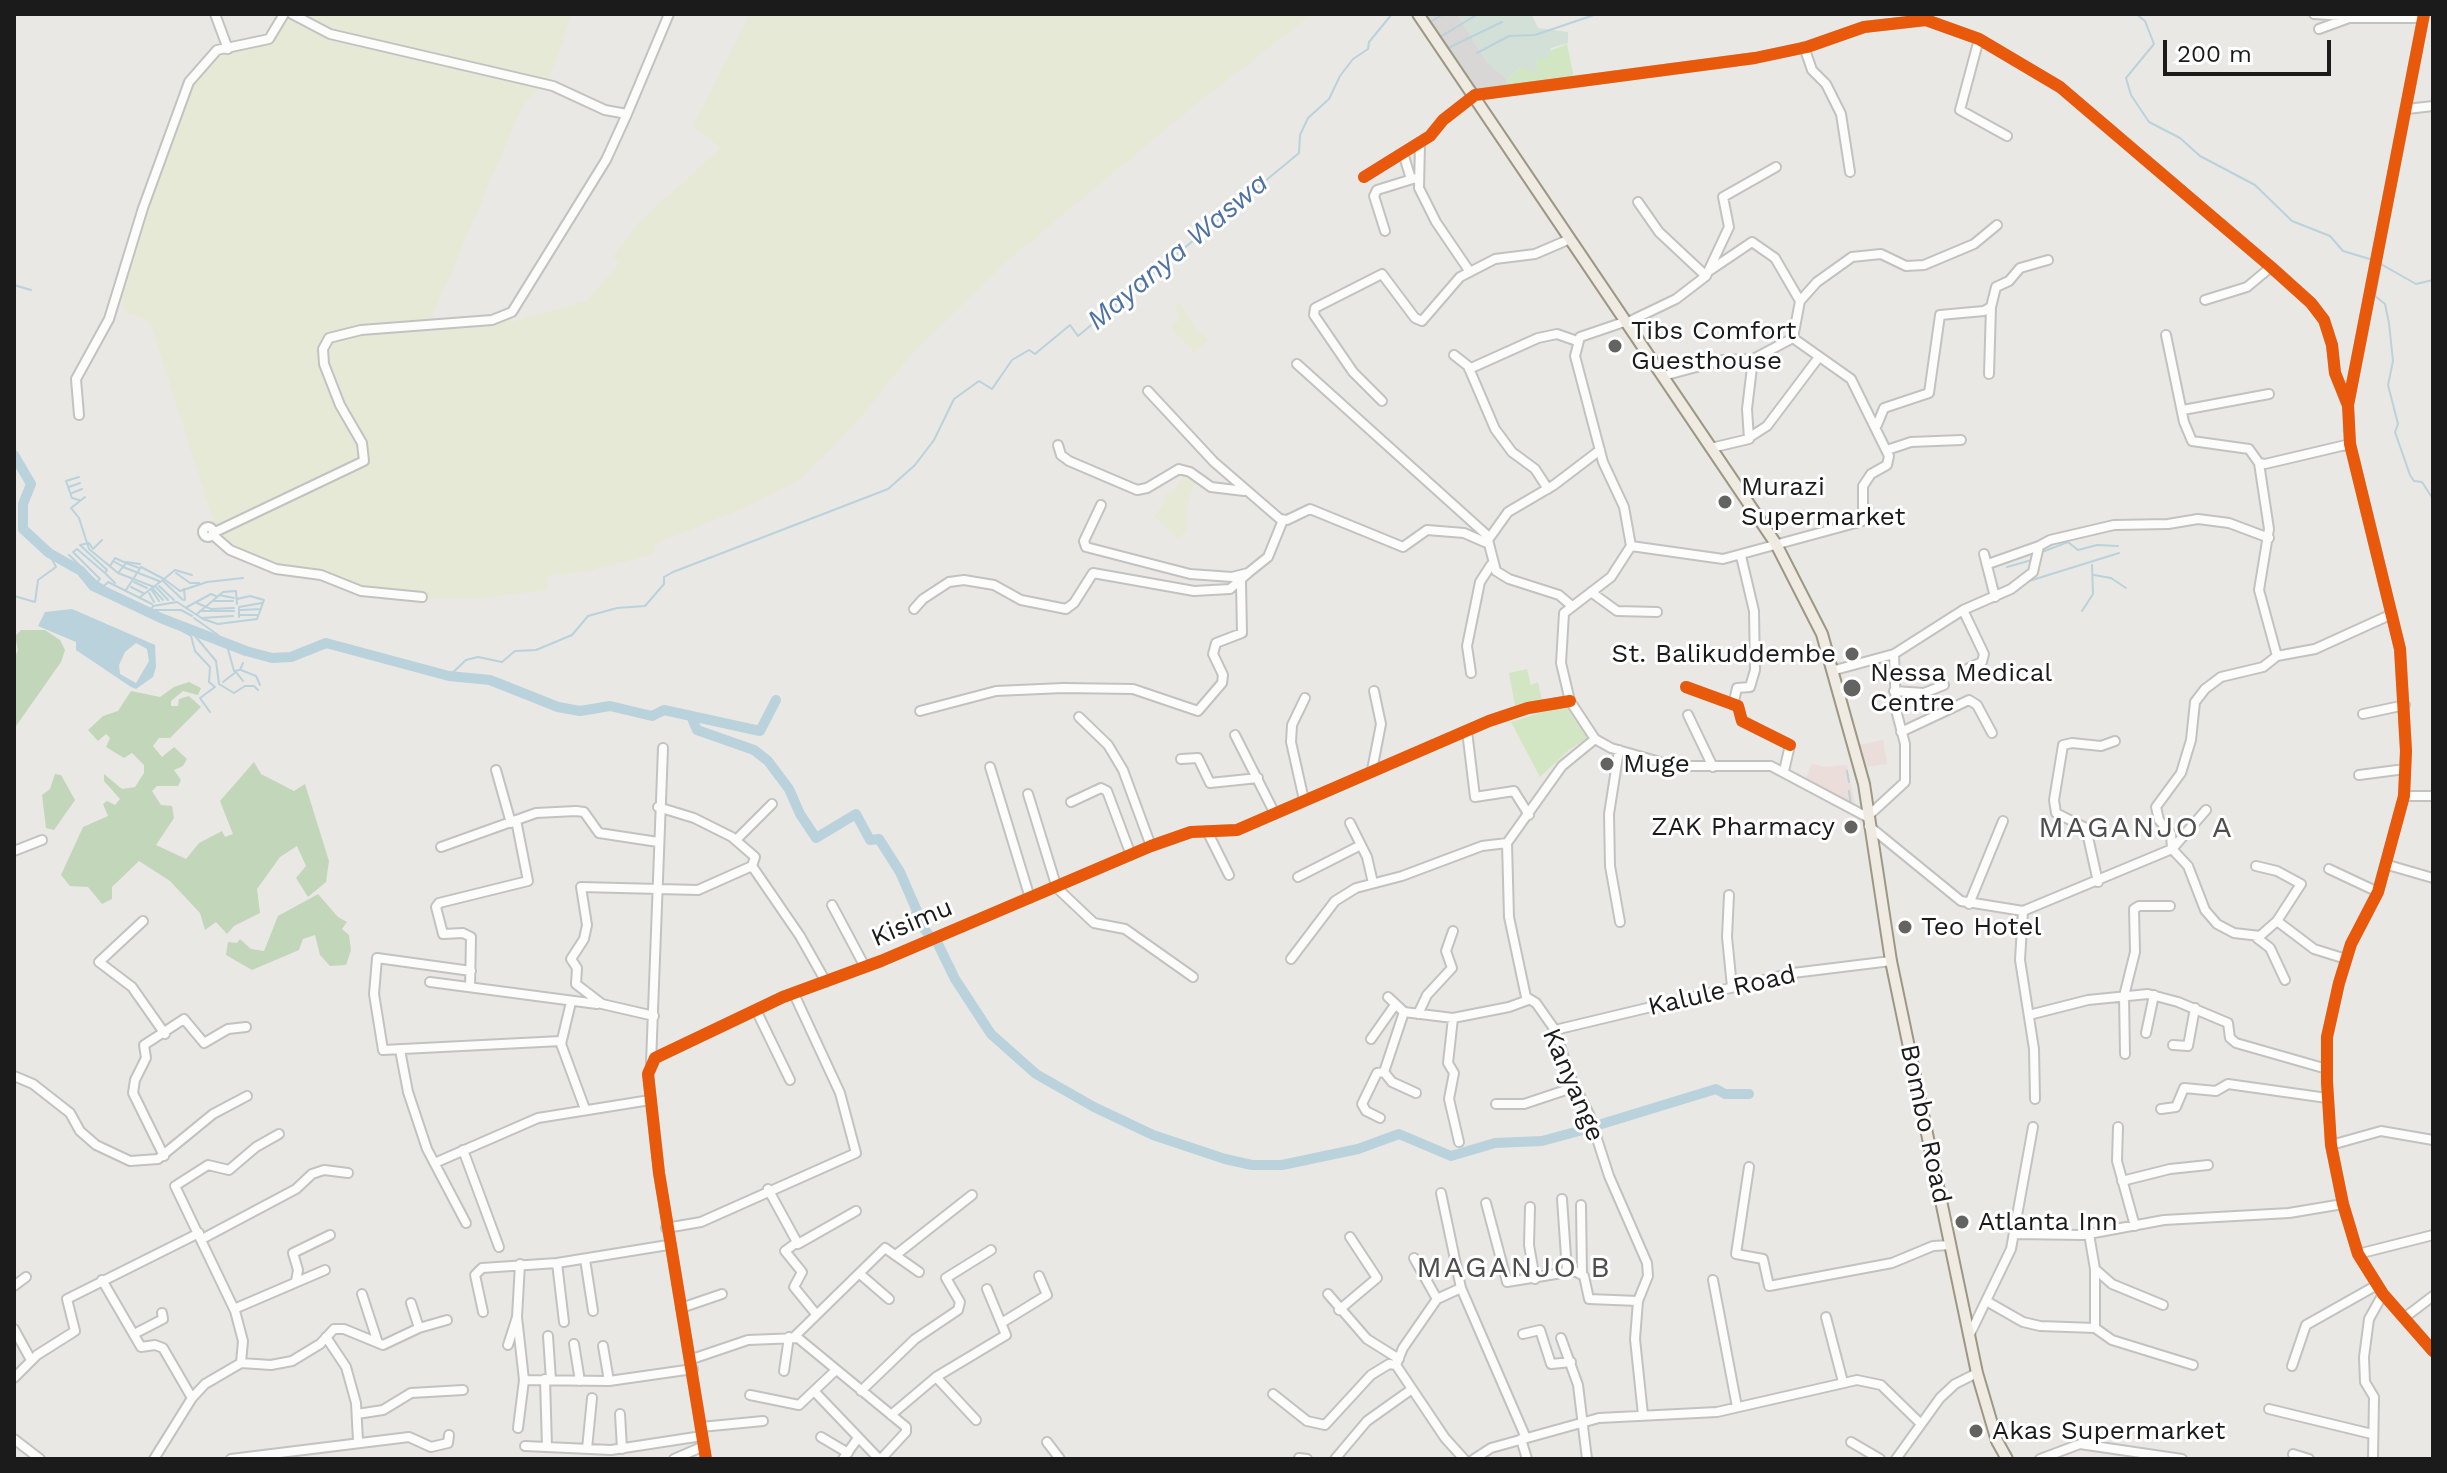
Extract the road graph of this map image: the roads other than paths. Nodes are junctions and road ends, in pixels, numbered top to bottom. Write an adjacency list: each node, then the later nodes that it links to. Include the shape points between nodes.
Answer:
1 (215, 14): 12 (street)
2 (284, 14): 12 (street, via 269,39)
3 (292, 14): 16 (street, via 330,34 553,86 605,110)
4 (669, 14): 16 (street)
5 (1418, 14): 13 (main road, Bombo Road)
6 (2314, 14): 8 (street)
7 (2423, 16): 8 (street); 15 (street)
8 (2349, 18): 9 (street)
9 (2319, 29)
10 (1979, 39): 11 (street, via 1941,24 1908,21 1864,27); 17 (street, via 1960,110); 29 (street, via 2060,87)
11 (1804, 47): 13 (street); 21 (street, via 1812,70 1841,114)
12 (228, 49): 51 (street, via 217,50 189,82 109,319 76,379)
13 (1475, 95): 18 (street); 27 (main road, Bombo Road)
14 (2433, 106): 15 (street)
15 (2407, 109): 49 (street)
16 (627, 114): 77 (street, via 606,160 512,312 492,320 361,330 329,338 324,364 362,443 364,461 214,534 230,550 276,569 321,575 361,591)
17 (2007, 136)
18 (1420, 143): 19 (street); 23 (street)
19 (1403, 153): 22 (street); 23 (street)
20 (1776, 167): 31 (street, via 1723,197 1729,227)
21 (1850, 172)
22 (1364, 177)
23 (1415, 178): 26 (street, via 1381,187 1374,196); 30 (street, via 1436,222)
24 (1638, 202): 31 (street, via 1659,232)
25 (1997, 225): 33 (street, via 1974,244 1924,265 1906,266 1881,254 1852,257)
26 (1385, 231)
27 (1570, 239): 30 (street, via 1535,254 1495,259); 35 (main road, Bombo Road)
28 (2048, 260): 34 (street, via 2026,265 1996,287)
29 (2271, 267): 32 (street, via 2247,287); 49 (street, via 2324,320)
30 (1470, 272): 48 (street, via 1452,283 1422,321 1389,278 1378,274 1314,310 1353,372)
31 (1708, 274): 33 (street, via 1750,241 1775,258); 35 (street, via 1676,299)
32 (2205, 300)
33 (1800, 301): 37 (street)
34 (1991, 307): 44 (street); 52 (street, via 1940,315 1929,393 1884,408)
35 (1625, 322): 38 (street); 45 (main road, Bombo Road)
36 (2166, 335): 50 (street)
37 (1793, 338): 40 (street); 41 (street)
38 (1577, 341): 43 (street, via 1557,334 1538,338); 58 (street, via 1579,379)
39 (1454, 355): 43 (street)
40 (1819, 357): 52 (street, via 1851,379); 53 (street, via 1767,426)
41 (1753, 359): 45 (street, via 1723,360); 53 (street, via 1747,409)
42 (1297, 364): 66 (street)
43 (1469, 369): 61 (street, via 1495,429)
44 (1989, 374)
45 (1663, 376): 57 (main road, Bombo Road)
46 (1148, 391): 62 (street)
47 (2269, 394): 50 (street)
48 (1382, 401)
49 (2348, 405): 55 (street)
50 (2183, 410): 60 (street, via 2192,441 2249,449)
51 (79, 415)
52 (1877, 426): 59 (street)
53 (1750, 437): 57 (street)
54 (1961, 440): 59 (street, via 1911,442)
55 (2350, 444): 60 (street); 83 (street)
56 (1058, 445): 62 (street, via 1069,461 1137,490 1179,469 1211,487)
57 (1711, 448): 67 (main road, Bombo Road)
58 (1600, 450): 61 (street); 68 (street, via 1624,507)
59 (1887, 450): 67 (street, via 1887,465 1863,486 1866,517 1861,523)
60 (2259, 463): 65 (street)
61 (1548, 489): 66 (street, via 1508,512)
62 (1245, 491): 64 (street)
63 (1101, 505): 74 (street, via 1084,541 1089,549 1179,573)
64 (1283, 520): 66 (street, via 1310,509 1403,547 1427,530); 74 (street, via 1268,557)
65 (2269, 538): 69 (street, via 2239,525 2198,519 2114,525); 85 (street, via 2259,590)
66 (1488, 540): 73 (street)
67 (1776, 544): 71 (street); 87 (main road, Bombo Road, via 1818,624)
68 (1631, 546): 71 (street, via 1707,558); 76 (street, via 1616,572)
69 (2039, 546): 72 (street); 78 (street, via 2033,572)
70 (1984, 554): 72 (street)
71 (1741, 556): 95 (street, via 1754,611 1755,670 1750,687 1737,688)
72 (1988, 564): 78 (street)
73 (1491, 565): 79 (street, via 1509,579 1559,595); 88 (street, via 1480,582 1467,646)
74 (1248, 573): 75 (street)
75 (1241, 582): 80 (street, via 1230,589 1187,591 1093,573 1074,603 1061,609 1011,597 987,582 964,580 949,582); 97 (street, via 1242,633 1216,643 1213,654 1222,683 1198,711 1133,689 1063,688 996,691)
76 (1591, 592): 79 (street); 82 (street, via 1617,611)
77 (422, 597)
78 (1995, 597): 81 (street)
79 (1572, 606): 94 (street, via 1563,615 1560,643)
80 (914, 609)
81 (1963, 610): 84 (street); 86 (street, via 1984,654 1982,662)
82 (1657, 612)
83 (2392, 614): 85 (street, via 2315,649); 96 (street)
84 (1894, 654): 87 (street); 92 (street)
85 (2277, 656): 140 (street, via 2263,667 2221,677 2198,695 2186,759 2156,807 2171,834)
86 (1969, 668)
87 (1835, 670): 128 (main road, Bombo Road, via 1864,784)
88 (1471, 673)
89 (1944, 685): 92 (street, via 1924,693)
90 (1686, 687): 95 (street)
91 (1374, 691): 114 (street, via 1381,724)
92 (1894, 691): 102 (street)
93 (1305, 698): 121 (street, via 1292,725 1291,742)
94 (1570, 701): 101 (street, Kisimu, via 1528,708); 105 (street)
95 (1733, 705): 115 (street, via 1742,721 1790,745)
96 (2405, 705): 98 (street); 112 (street)
97 (920, 711)
98 (2363, 714)
99 (1688, 715): 111 (street)
100 (1079, 717): 138 (street, via 1108,745 1123,770)
101 (1467, 731): 114 (street, Kisimu); 127 (street, via 1475,797 1514,791)
102 (1901, 732): 103 (street, via 1969,700); 128 (street, via 1905,782)
103 (1992, 733)
104 (1235, 735): 117 (street)
105 (1595, 739): 108 (street); 127 (street, via 1562,766)
106 (2115, 741): 150 (street, via 2101,746 2065,744 2054,800 2056,813 2086,828)
107 (663, 748): 124 (street)
108 (1619, 750): 111 (street, via 1659,764); 163 (street, via 1609,814 1610,866)
109 (1181, 759): 117 (street, via 1198,758 1210,783)
110 (990, 767): 156 (street)
111 (1713, 767): 115 (street, via 1762,765)
112 (2405, 769): 116 (street); 119 (street)
113 (496, 770): 130 (street)
114 (1372, 770): 121 (street, Kisimu)
115 (1784, 771): 128 (street)
116 (2359, 775)
117 (1258, 778): 126 (street)
118 (1028, 794): 153 (street)
119 (2404, 796): 120 (street); 143 (street)
120 (2433, 796)
121 (1304, 800): 126 (street, Kisimu)
122 (1071, 802): 142 (street, via 1101,788 1107,791)
123 (772, 804): 134 (street)
124 (658, 807): 134 (street); 135 (street)
125 (2206, 810): 140 (street)
126 (1275, 814): 132 (street, Kisimu, via 1237,830)
127 (1529, 815): 136 (street)
128 (1867, 819): 157 (street, via 1890,846); 168 (main road, Bombo Road)
129 (2003, 821): 157 (street)
130 (514, 822): 135 (street, via 536,813 582,811 599,833); 139 (street); 170 (street, via 528,881 436,907 443,934 471,937)
131 (1350, 823): 137 (street)
132 (1207, 831): 138 (street, Kisimu); 147 (street)
133 (42, 840): 141 (street)
134 (736, 840): 144 (street, via 755,857)
135 (658, 842): 152 (street)
136 (1507, 843): 151 (street, via 1482,846); 181 (street, Kanyange, via 1509,917)
137 (1361, 845): 148 (street); 151 (street)
138 (1151, 846): 142 (street, Kisimu)
139 (441, 847)
140 (2172, 849): 150 (street); 165 (street, via 2188,866 2210,917 2225,929)
141 (14, 851)
142 (1131, 855): 153 (street, Kisimu)
143 (2388, 865): 149 (street); 154 (street)
144 (752, 866): 152 (street, via 698,890); 174 (street)
145 (2256, 866): 162 (street, via 2301,884)
146 (2329, 869): 154 (street)
147 (1229, 875)
148 (1298, 877)
149 (2433, 878)
150 (2098, 882): 160 (street)
151 (1373, 883): 166 (street, via 1335,901)
152 (659, 888): 183 (street, via 580,889 587,925 571,962 577,968 578,987); 190 (street)
153 (1057, 888): 156 (street, Kisimu); 171 (street, via 1094,923 1125,929)
154 (2378, 892): 167 (street)
155 (1729, 895): 176 (street)
156 (1030, 898): 169 (street, Kisimu)
157 (1969, 904): 160 (street)
158 (832, 905): 169 (street)
159 (2170, 906): 179 (street, via 2135,907 2135,952)
160 (2023, 911): 189 (street, via 2020,960)
161 (143, 921): 195 (street, via 99,962 132,987)
162 (2277, 921): 165 (street, via 2264,935); 167 (street, via 2314,949)
163 (1620, 922)
164 (1453, 931): 188 (street, via 1446,951 1452,968 1427,995)
165 (2252, 937): 172 (street, via 2270,948)
166 (1291, 959)
167 (2346, 959): 202 (street, via 2327,1037)
168 (1891, 961): 176 (street, Kalule Road); 249 (main road, Bombo Road)
169 (865, 967): 174 (street, Kisimu)
170 (471, 971): 175 (street); 199 (street, via 377,958 374,994 383,1050)
171 (1193, 977)
172 (2285, 980)
173 (430, 982): 175 (street)
174 (826, 982): 177 (street, Kisimu)
175 (470, 987): 182 (street)
176 (1732, 987): 193 (street, Kalule Road)
177 (794, 994): 186 (street, Kisimu); 229 (street, via 840,1093 856,1149 850,1157)
178 (2154, 995): 179 (street); 185 (street); 194 (street)
179 (2124, 996): 189 (street); 200 (street)
180 (1388, 997): 184 (street)
181 (1528, 1000): 191 (street); 193 (street, Kanyange)
182 (571, 1002): 183 (street); 197 (street)
183 (602, 1004): 190 (street)
184 (1395, 1005): 187 (street); 196 (street)
185 (2195, 1008): 198 (street, via 2188,1046); 202 (street, via 2228,1023 2236,1043)
186 (756, 1010): 201 (street, Kisimu); 205 (street)
187 (1404, 1012): 188 (street); 203 (street)
188 (1418, 1014): 191 (street)
189 (2029, 1015): 210 (street)
190 (654, 1016): 201 (street)
191 (1453, 1018): 220 (street, via 1449,1099)
192 (246, 1027): 195 (street, via 228,1029 204,1043 184,1019)
193 (1555, 1030): 206 (street, Kanyange)
194 (2146, 1033)
195 (165, 1034): 223 (street, via 144,1045 146,1058 133,1088)
196 (1371, 1039)
197 (561, 1041): 199 (street); 213 (street)
198 (2173, 1045)
199 (400, 1050): 224 (street, via 417,1121)
200 (2125, 1054)
201 (651, 1063): 211 (street)
202 (2327, 1069): 209 (street)
203 (1384, 1072): 207 (street); 215 (street, via 1377,1073 1362,1104)
204 (16, 1080): 223 (street, via 55,1102 84,1136 112,1155 140,1162)
205 (790, 1080)
206 (1575, 1087): 212 (street, via 1524,1104); 281 (street, Kanyange, via 1647,1263)
207 (1416, 1093)
208 (247, 1096): 223 (street, via 213,1114)
209 (2327, 1098): 214 (street, via 2228,1084 2216,1091 2184,1088 2176,1107); 221 (street)
210 (2035, 1099)
211 (650, 1100): 213 (street); 240 (street)
212 (1496, 1104)
213 (585, 1109): 222 (street, via 538,1118)
214 (2161, 1109)
215 (1380, 1118)
216 (2033, 1127): 241 (street)
217 (2118, 1127): 228 (street, via 2115,1149)
218 (279, 1134): 245 (street, via 229,1170 210,1164 176,1185)
219 (2433, 1140): 221 (street, via 2381,1131)
220 (1459, 1142)
221 (2331, 1145): 234 (street)
222 (463, 1150): 224 (street); 250 (street)
223 (164, 1156)
224 (437, 1162): 238 (street)
225 (2208, 1165): 228 (street)
226 (1749, 1167): 249 (street, via 1736,1254 1763,1259 1769,1286 1892,1263 1933,1246)
227 (348, 1173): 245 (street, via 312,1174 296,1189)
228 (2122, 1181): 239 (street)
229 (768, 1189): 240 (street, via 701,1222); 247 (street)
230 (1441, 1193): 272 (street)
231 (972, 1195): 252 (street)
232 (1562, 1199): 260 (street)
233 (1486, 1203): 266 (street, via 1504,1280)
234 (2343, 1204): 239 (street); 253 (street)
235 (1581, 1205): 263 (street)
236 (1530, 1207): 266 (street)
237 (856, 1211): 247 (street)
238 (466, 1223)
239 (2135, 1226): 242 (street)
240 (666, 1228): 248 (street)
241 (2015, 1234): 242 (street); 282 (street)
242 (2089, 1234): 258 (street)
243 (330, 1235): 269 (street, via 293,1253)
244 (2433, 1235): 253 (street)
245 (200, 1236): 267 (street); 286 (street)
246 (1350, 1237): 287 (street, via 1377,1278)
247 (796, 1243): 291 (street, via 785,1251 802,1272 794,1287)
248 (668, 1245): 255 (street); 285 (street)
249 (1951, 1245): 306 (main road, Bombo Road)
250 (499, 1247)
251 (991, 1250): 333 (street, via 946,1278 960,1302 958,1310 915,1339)
252 (897, 1254): 261 (street); 262 (street, via 885,1248)
253 (2358, 1254): 270 (street)
254 (1414, 1258): 280 (street)
255 (585, 1259): 256 (street); 288 (street)
256 (557, 1263): 257 (street); 296 (street)
257 (520, 1264): 289 (street, via 477,1271); 292 (street)
258 (2095, 1269): 284 (street, via 2112,1284); 299 (street)
259 (325, 1270): 269 (street)
260 (1567, 1271): 263 (street); 266 (street)
261 (919, 1272)
262 (860, 1274): 279 (street); 291 (street)
263 (1582, 1274): 281 (street, via 1589,1299)
264 (1039, 1276): 297 (street, via 1047,1295)
265 (26, 1277): 271 (street)
266 (1535, 1279)
267 (102, 1280): 301 (street); 313 (street, via 66,1301 75,1331)
268 (1713, 1280): 338 (street)
269 (296, 1281): 286 (street)
270 (2377, 1285): 277 (street); 319 (street, via 2306,1325)
271 (14, 1286)
272 (1461, 1288): 280 (street); 355 (street)
273 (987, 1289): 297 (street)
274 (362, 1294): 308 (street)
275 (722, 1294): 285 (street)
276 (1328, 1294): 287 (street)
277 (2383, 1294): 294 (street); 350 (street, via 2372,1310 2365,1338 2363,1372 2374,1397)
278 (2433, 1296): 294 (street)
279 (889, 1299)
280 (1437, 1299): 314 (street)
281 (1638, 1301): 343 (street, Kanyange, via 1635,1350)
282 (1988, 1302): 299 (street, via 2023,1322); 306 (street)
283 (411, 1303): 298 (street)
284 (2163, 1305)
285 (681, 1308): 317 (street)
286 (234, 1309): 316 (street, via 243,1341)
287 (1339, 1310): 314 (street)
288 (593, 1311)
289 (483, 1312)
290 (162, 1313): 301 (street, via 160,1321)
291 (816, 1314): 305 (street)
292 (517, 1317): 310 (street); 325 (street)
293 (1826, 1317): 329 (street)
294 (2404, 1318): 312 (street)
295 (447, 1320): 298 (street)
296 (564, 1322)
297 (1003, 1322): 323 (street, via 1006,1335)
298 (419, 1328): 308 (street)
299 (2095, 1328): 318 (street, via 2112,1340)
300 (14, 1329): 313 (street)
301 (134, 1334): 336 (street, via 143,1348 163,1348)
302 (1523, 1334): 315 (street, via 1540,1330 1551,1364)
303 (548, 1336): 326 (street)
304 (326, 1337): 308 (street, via 341,1329); 316 (street, via 292,1361); 340 (street, via 346,1367)
305 (792, 1337): 317 (street, via 748,1340); 320 (street, via 814,1347); 321 (street)
306 (1969, 1337): 322 (main road, Bombo Road)
307 (1561, 1338): 315 (street)
308 (378, 1344)
309 (574, 1344): 327 (street)
310 (508, 1345)
311 (603, 1346): 328 (street)
312 (2433, 1351)
313 (31, 1360): 324 (street)
314 (1397, 1362): 330 (street); 334 (street, via 1371,1375 1325,1425 1307,1421)
315 (1571, 1362): 346 (street)
316 (241, 1363): 336 (street)
317 (692, 1364): 328 (street); 349 (street)
318 (2193, 1365)
319 (2292, 1366)
320 (836, 1370): 332 (street); 333 (street)
321 (784, 1371)
322 (1977, 1373): 347 (street, via 1955,1384); 382 (main road, Bombo Road)
323 (936, 1377): 342 (street); 344 (street)
324 (14, 1378)
325 (524, 1380): 326 (street); 348 (street)
326 (548, 1380): 327 (street); 361 (street)
327 (580, 1381): 328 (street)
328 (609, 1381)
329 (1843, 1382): 338 (street); 347 (street, via 1881,1385)
330 (1412, 1389): 375 (street, via 1367,1421); 376 (street)
331 (463, 1390): 340 (street, via 411,1393 383,1410)
332 (814, 1391): 335 (street, via 799,1405); 353 (street)
333 (861, 1391): 342 (street)
334 (1273, 1394)
335 (750, 1395)
336 (192, 1398): 368 (street)
337 (592, 1398): 362 (street)
338 (1737, 1407): 343 (street, via 1690,1416)
339 (2269, 1409): 350 (street)
340 (357, 1414): 356 (street)
341 (620, 1414): 363 (street)
342 (891, 1415): 372 (street, via 907,1430)
343 (1643, 1415): 346 (street)
344 (976, 1420)
345 (763, 1421): 349 (street)
346 (1582, 1423): 355 (street); 379 (street)
347 (1920, 1423): 381 (street)
348 (518, 1428)
349 (702, 1432): 360 (street); 363 (street)
350 (2372, 1434): 386 (street)
351 (449, 1435): 356 (street, via 448,1443 431,1447 409,1437)
352 (821, 1437): 365 (street)
353 (858, 1438): 365 (street); 372 (street)
354 (14, 1439): 367 (street)
355 (1523, 1439): 377 (street); 378 (street)
356 (358, 1441): 369 (street)
357 (1047, 1442): 373 (street)
358 (1851, 1442): 380 (street)
359 (525, 1446): 361 (street)
360 (704, 1446): 370 (street); 371 (street)
361 (547, 1447): 362 (street)
362 (587, 1449): 363 (street)
363 (622, 1449)
364 (2293, 1454): 385 (street)
365 (845, 1456)
366 (1299, 1458): 374 (street)
367 (40, 1459)
368 (154, 1459)
369 (231, 1459)
370 (674, 1459)
371 (706, 1459)
372 (880, 1459)
373 (1060, 1459)
374 (1307, 1459)
375 (1335, 1459)
376 (1464, 1459)
377 (1474, 1459)
378 (1527, 1459)
379 (1587, 1459)
380 (1880, 1459)
381 (1896, 1459)
382 (2007, 1459)
383 (2040, 1459): 384 (street, via 2080,1444)
384 (2182, 1459)
385 (2309, 1459)
386 (2373, 1459)

